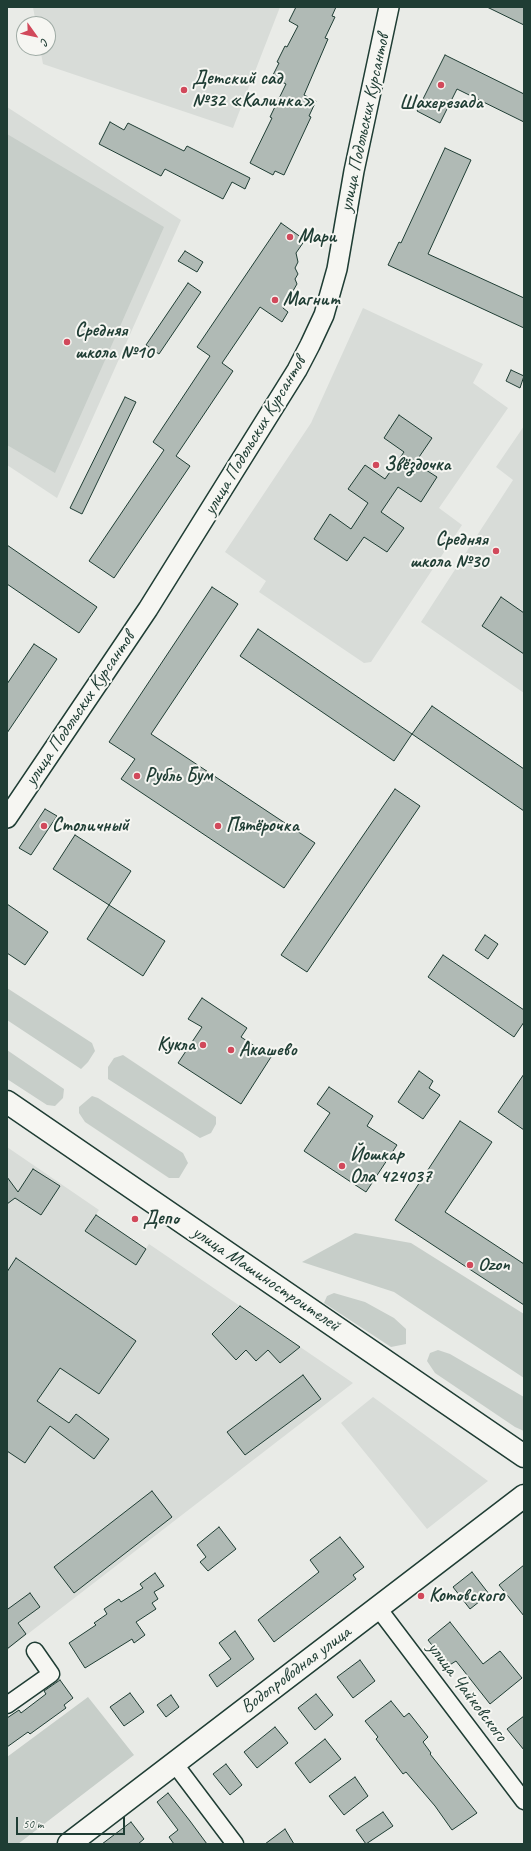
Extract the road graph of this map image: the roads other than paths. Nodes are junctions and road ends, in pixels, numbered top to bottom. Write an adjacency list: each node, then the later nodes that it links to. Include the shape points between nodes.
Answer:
1 (389, 7): 2 (street, улица Подольских Курсантов, via 354,171 337,269 324,315 310,345 293,377 148,609)
2 (7, 818)
3 (7, 1102): 4 (main road, улица Машиностроителей)
4 (524, 1456)
5 (524, 1496): 6 (main road, Водопроводная улица)
6 (378, 1608): 9 (main road, Водопроводная улица); 10 (street, улица Чайковского)
7 (35, 1651): 8 (street, via 51,1674)
8 (7, 1705)
9 (174, 1763): 11 (main road, Водопроводная улица); 12 (street)
10 (524, 1801)
11 (69, 1844)
12 (235, 1844)

